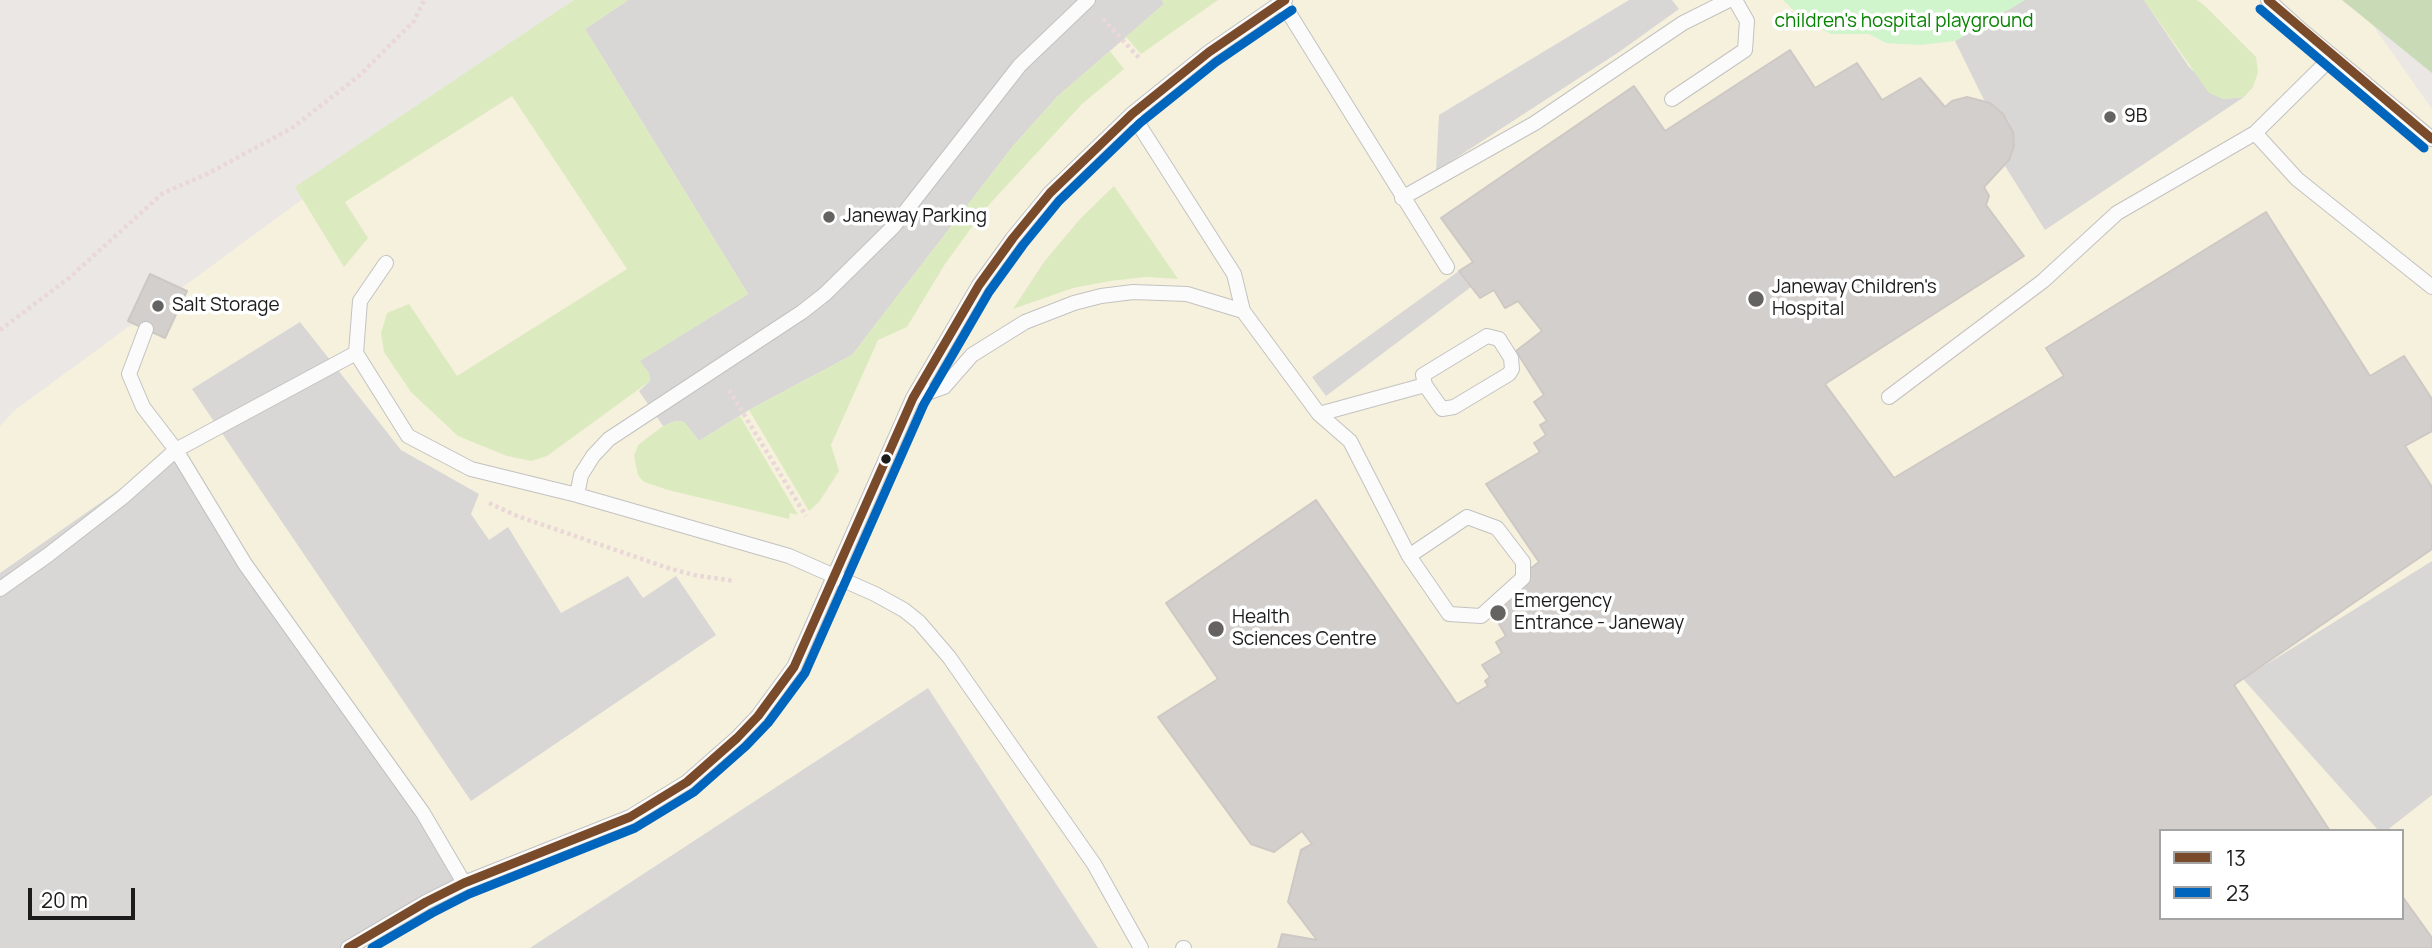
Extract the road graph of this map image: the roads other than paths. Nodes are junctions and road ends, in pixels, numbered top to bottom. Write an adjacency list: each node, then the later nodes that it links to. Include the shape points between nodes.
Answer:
1 (1088, 0): 23 (lane, via 1020,65 884,236 817,300 609,439 581,475)
2 (1729, 0): 11 (lane, via 1683,23 1535,123)
3 (1735, 0): 7 (lane, via 1747,21 1745,50)
4 (2268, 0): 6 (lane)
5 (1283, 1): 8 (lane, via 1209,52); 11 (lane)
6 (2333, 56): 9 (lane); 10 (lane)
7 (1672, 99)
8 (1132, 114): 15 (lane, via 1234,274); 20 (lane, via 1050,193 1013,238 979,285)
9 (2255, 132): 14 (lane, via 2297,179); 19 (lane, via 2117,213 2043,281)
10 (2432, 139)
11 (1402, 198): 13 (lane)
12 (386, 264): 17 (lane, via 360,301)
13 (1447, 267)
14 (2432, 286)
15 (1243, 311): 20 (lane, via 1187,294 1133,292 1087,300 1014,328 972,355 944,387); 21 (lane)
16 (146, 329): 22 (lane, via 129,374 143,407)
17 (356, 353): 22 (lane); 23 (lane, via 408,436 471,469)
18 (1425, 385): 18 (lane, via 1438,406 1449,410 1509,374 1511,358 1499,339 1487,337 1427,371); 21 (lane)
19 (1889, 397)
20 (913, 398): 25 (lane)
21 (1319, 414): 24 (lane, via 1350,441)
22 (176, 450): 26 (lane, via 123,497); 27 (lane, via 245,564 423,813)
23 (577, 495): 25 (lane, via 789,556)
24 (1409, 556): 24 (lane, via 1449,614 1481,616 1523,578 1522,562 1497,528 1467,517)
25 (835, 576): 27 (lane, via 781,686 737,738 687,782 630,817); 29 (lane, via 904,610 949,657 1094,864)
26 (0, 589)
27 (464, 883): 28 (lane)
28 (348, 948)
29 (1142, 948)

